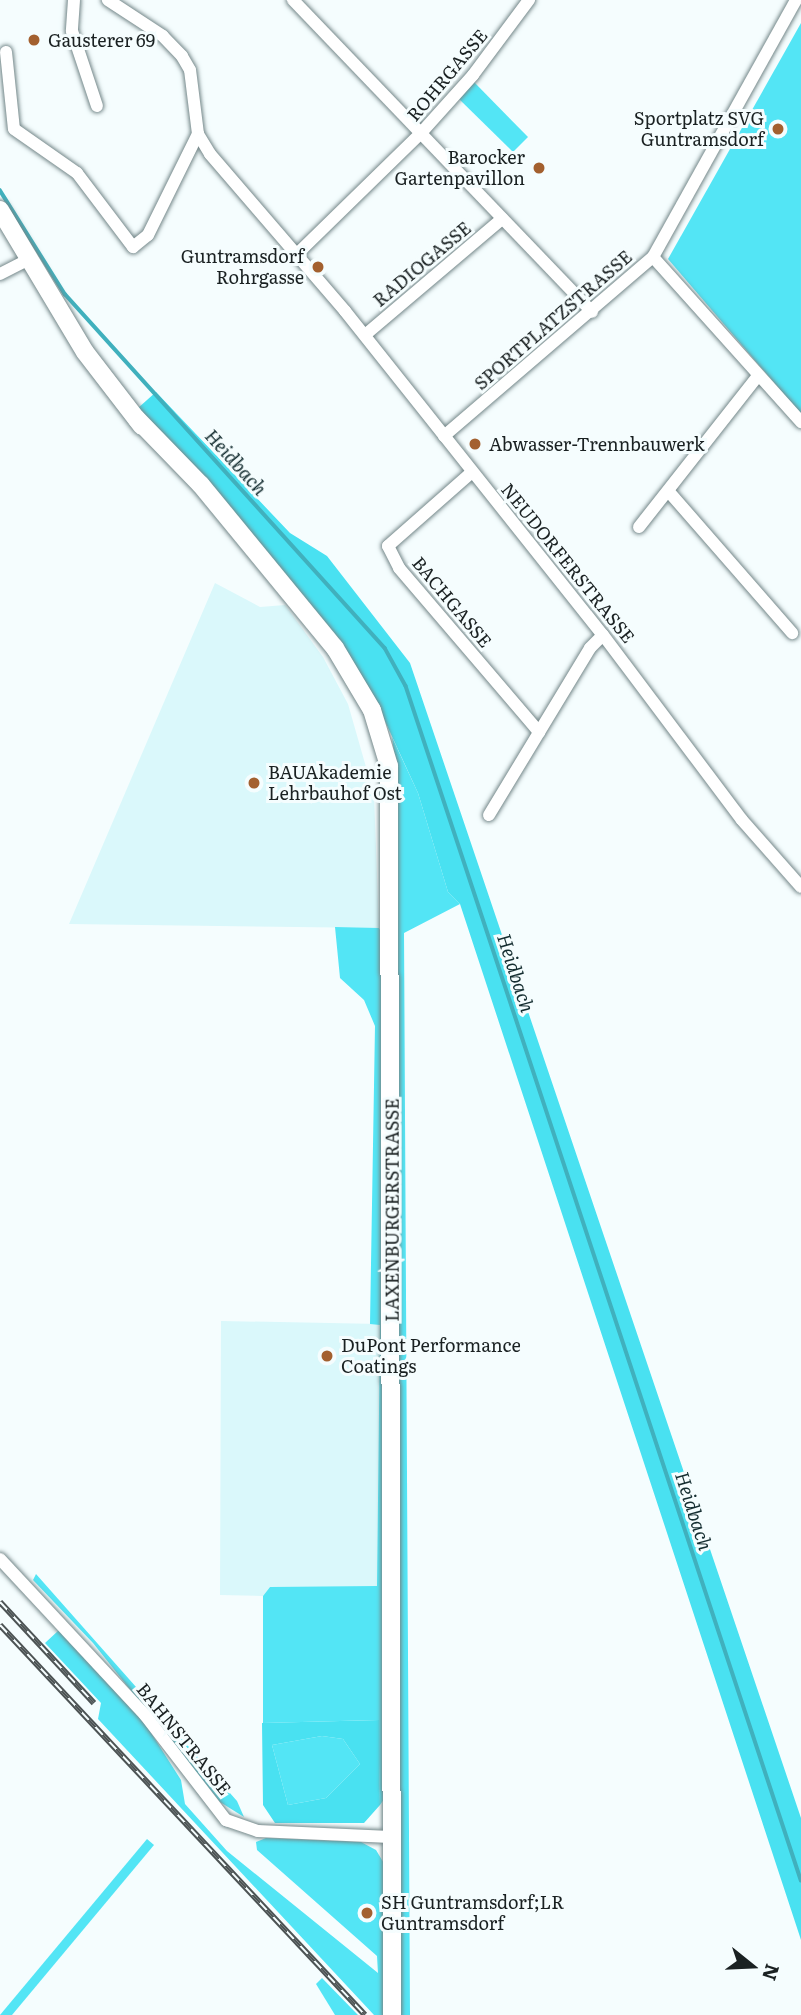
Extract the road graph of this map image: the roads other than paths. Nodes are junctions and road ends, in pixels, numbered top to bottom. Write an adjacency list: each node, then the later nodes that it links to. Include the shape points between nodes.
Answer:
1 (74, 0): 7 (street, via 72,31)
2 (108, 0): 8 (street, via 163,36 182,56 190,70)
3 (293, 0): 9 (street)
4 (528, 0): 9 (street, ROHRGASSE)
5 (796, 0): 13 (street, SPORTPLATZSTRASSE)
6 (6, 52): 8 (street, via 14,129 77,173 132,247 148,235)
7 (97, 106)
8 (198, 134): 12 (street, NEUDORFERSTRASSE)
9 (421, 134): 11 (street); 12 (street, ROHRGASSE)
10 (0, 210): 14 (street, LAXENBURGERSTRASSE)
11 (502, 219): 16 (street); 17 (street, RADIOGASSE)
12 (296, 255): 17 (street, NEUDORFERSTRASSE)
13 (653, 257): 16 (street, SPORTPLATZSTRASSE); 18 (street)
14 (29, 259): 15 (street); 30 (street, LAXENBURGERSTRASSE, via 91,362 335,648 372,710 389,766)
15 (0, 274)
16 (592, 312): 20 (street, SPORTPLATZSTRASSE)
17 (365, 335): 20 (street, NEUDORFERSTRASSE)
18 (758, 376): 19 (street); 22 (street)
19 (801, 422)
20 (444, 436): 21 (street, NEUDORFERSTRASSE)
21 (472, 472): 25 (street, NEUDORFERSTRASSE); 26 (street, BACHGASSE, via 388,546 400,568)
22 (670, 493): 23 (street); 24 (street)
23 (639, 527)
24 (792, 632)
25 (603, 635): 26 (street); 28 (street, NEUDORFERSTRASSE, via 742,820)
26 (539, 732): 27 (street)
27 (489, 815)
28 (801, 887)
29 (0, 1559): 30 (street, BAHNSTRASSE, via 145,1715 226,1820 258,1831)
30 (390, 1837): 31 (street, LAXENBURGERSTRASSE)
31 (393, 2015)

